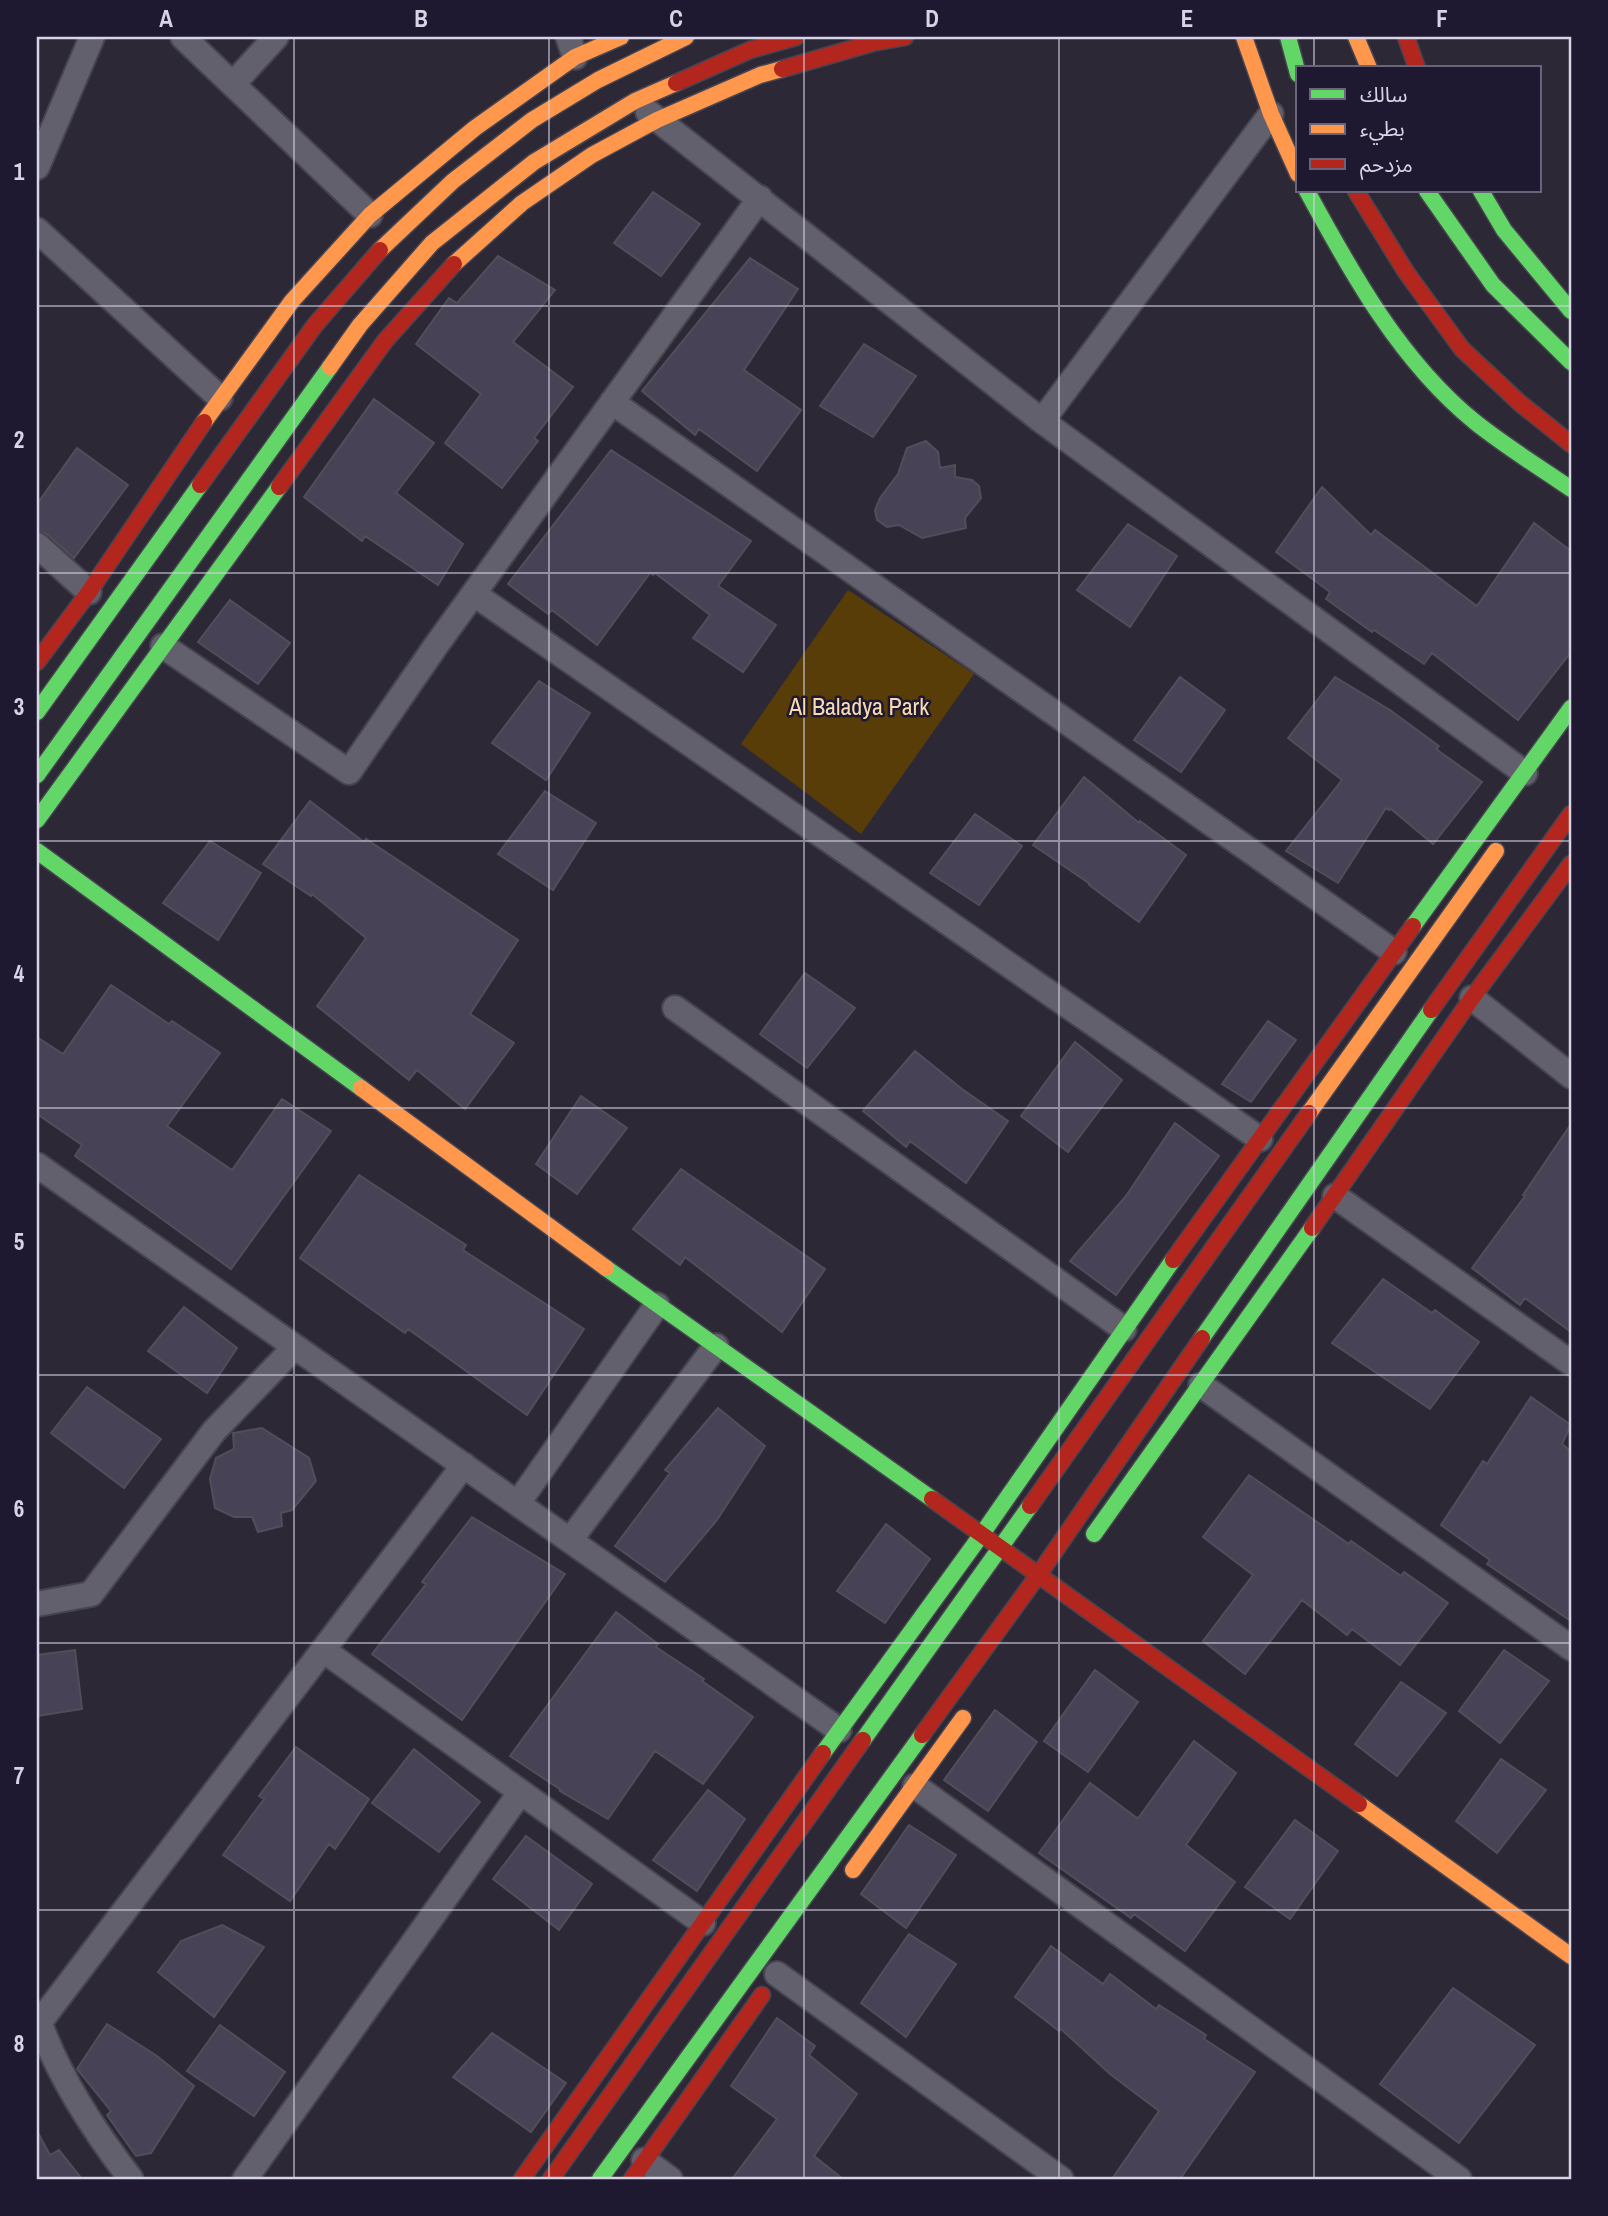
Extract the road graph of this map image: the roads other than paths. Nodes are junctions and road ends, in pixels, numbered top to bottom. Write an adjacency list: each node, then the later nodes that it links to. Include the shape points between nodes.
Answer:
1 (92, 37): 20 (street)
2 (183, 37): 16 (street)
3 (276, 37): 16 (street)
4 (621, 37): 12 (main road)
5 (686, 37): 42 (main road, via 598,80 532,120 453,181 384,245 316,325)
6 (796, 37): 17 (main road, via 750,50)
7 (905, 37): 19 (main road, via 760,75)
8 (1244, 37): 18 (main road)
9 (1288, 37): 15 (main road)
10 (1356, 37): 13 (main road)
11 (1406, 37): 14 (main road)
12 (572, 47): 27 (main road)
13 (1368, 66)
14 (1416, 66)
15 (1296, 67)
16 (233, 84): 27 (street)
17 (635, 102): 19 (street); 44 (main road, via 534,162 432,243 360,325)
18 (1271, 114): 21 (main road); 33 (street)
19 (657, 120): 26 (street); 39 (main road, via 592,155 522,203 457,260 385,341)
20 (37, 167)
21 (1296, 170)
22 (1308, 192): 35 (main road, via 1346,263 1437,387 1475,422)
23 (1357, 192): 34 (main road, via 1406,272 1462,349)
24 (1428, 192): 30 (main road, via 1493,285)
25 (1481, 192): 29 (main road, via 1504,230)
26 (760, 198): 32 (street); 33 (street)
27 (370, 215): 31 (main road, via 292,301)
28 (37, 230): 31 (street)
29 (1571, 311)
30 (1571, 362)
31 (220, 398): 37 (main road)
32 (612, 402): 38 (street); 50 (street)
33 (1042, 421): 43 (street)
34 (1571, 444)
35 (1571, 489)
36 (37, 545): 37 (street)
37 (89, 592): 40 (main road)
38 (474, 594): 39 (street, via 349,772); 54 (street)
39 (163, 646): 46 (main road)
40 (37, 662)
41 (1571, 708): 43 (main road)
42 (37, 712)
43 (1525, 773): 50 (main road)
44 (37, 775)
45 (1571, 814): 69 (main road)
46 (37, 820)
47 (1508, 834): 68 (main road)
48 (37, 851): 57 (main road)
49 (1571, 864): 51 (main road)
50 (1394, 952): 54 (main road)
51 (1472, 998): 53 (street); 56 (main road)
52 (675, 1008): 58 (street)
53 (1571, 1076)
54 (1260, 1139): 58 (main road)
55 (40, 1177): 60 (street)
56 (1335, 1196): 61 (street); 62 (main road)
57 (657, 1305): 59 (main road); 64 (street)
58 (1124, 1329): 65 (main road)
59 (716, 1346): 65 (main road); 66 (street)
60 (295, 1347): 63 (street); 70 (street, via 214,1431 90,1594)
61 (1571, 1363)
62 (1201, 1385): 67 (main road); 71 (street)
63 (464, 1465): 64 (street); 72 (street)
64 (518, 1503): 66 (street)
65 (982, 1534): 68 (main road); 74 (main road)
66 (570, 1540): 74 (street)
67 (1089, 1542)
68 (1001, 1548): 69 (main road); 86 (main road)
69 (1039, 1574): 79 (main road); 87 (main road)
70 (37, 1604)
71 (1571, 1648)
72 (323, 1650): 76 (street); 81 (street)
73 (970, 1709): 75 (main road)
74 (839, 1730): 78 (main road)
75 (915, 1786): 77 (main road); 90 (street)
76 (520, 1793): 78 (street); 84 (street)
77 (842, 1885)
78 (703, 1923): 85 (main road)
79 (1571, 1956)
80 (781, 1968): 82 (main road); 89 (street)
81 (38, 2019): 83 (street, via 97,2134)
82 (638, 2170): 88 (street)
83 (131, 2179)
84 (245, 2179)
85 (522, 2179)
86 (551, 2179)
87 (600, 2179)
88 (670, 2179)
89 (1061, 2179)
90 (1459, 2179)

